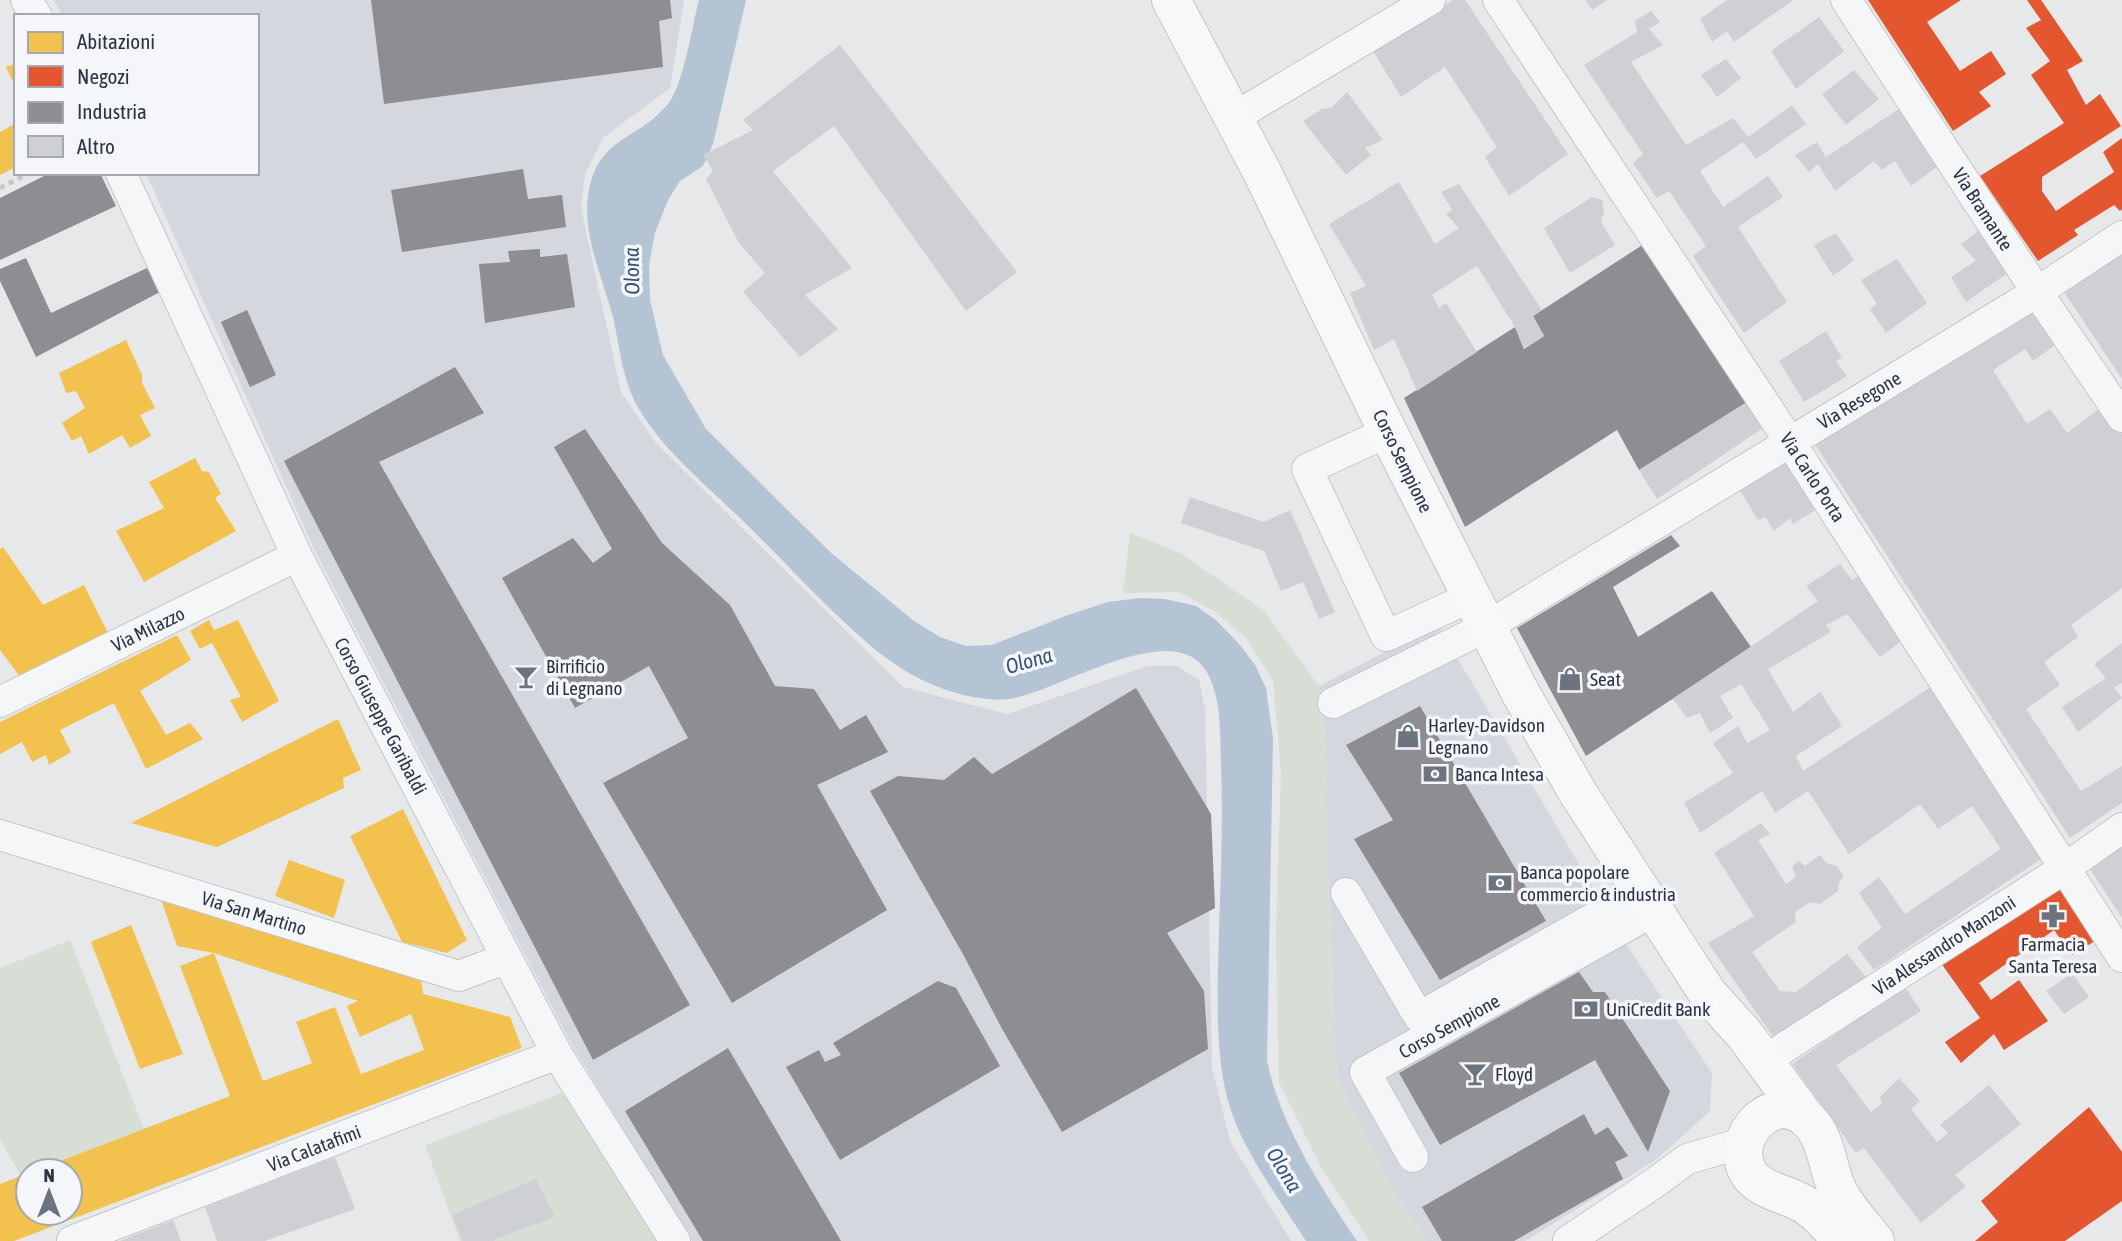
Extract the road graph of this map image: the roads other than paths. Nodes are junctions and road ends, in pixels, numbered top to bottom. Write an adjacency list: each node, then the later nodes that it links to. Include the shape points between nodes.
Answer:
1 (1171, 0): 5 (main road, Corso Sempione)
2 (1430, 0): 5 (street)
3 (1498, 0): 11 (street, Via Carlo Porta)
4 (1846, 0): 8 (street, Via Bramante)
5 (1233, 118): 10 (main road, Corso Sempione)
6 (122, 175): 12 (street, Corso Giuseppe Garibaldi)
7 (2122, 236): 8 (street, Via Resegone)
8 (2037, 292): 9 (street, Via Bramante); 11 (street, Via Resegone)
9 (2122, 417)
10 (1388, 432): 13 (main road, Corso Sempione); 13 (street, via 1307,469 1386,636)
11 (1790, 442): 13 (street, Via Resegone); 18 (street, Via Carlo Porta)
12 (297, 556): 14 (street, Via Milazzo); 22 (street, Corso Giuseppe Garibaldi)
13 (1478, 612): 15 (street); 20 (main road, Corso Sempione, via 1578,793)
14 (4, 690)
15 (1333, 703)
16 (2122, 828): 18 (street, Via Alessandro Manzoni)
17 (0, 835): 22 (street, Via San Martino, via 459,976)
18 (2065, 868): 21 (street, Via Carlo Porta); 25 (street, Via Alessandro Manzoni)
19 (1346, 893): 20 (street, via 1419,1017)
20 (1648, 901): 23 (main road, Corso Sempione); 28 (street, Corso Sempione, via 1365,1072)
21 (2122, 957)
22 (508, 958): 24 (street, Corso Giuseppe Garibaldi)
23 (1709, 994): 25 (main road, Corso Sempione); 27 (main road, Corso Sempione, via 1748,1082 1753,1103)
24 (557, 1054): 31 (street, Via Calatafimi); 32 (street, Corso Giuseppe Garibaldi)
25 (1765, 1060): 26 (main road, Corso Sempione)
26 (1806, 1118): 27 (main road, via 1779,1110 1763,1116); 35 (main road, Corso Sempione, via 1820,1136 1840,1194)
27 (1751, 1129): 29 (main road, Corso Sempione, via 1744,1153); 30 (street, via 1734,1145 1688,1159)
28 (1413, 1157)
29 (1749, 1174): 30 (street, via 1704,1169); 34 (main road, via 1756,1182 1808,1206)
30 (1656, 1182): 33 (street)
31 (72, 1241)
32 (675, 1241)
33 (1568, 1241)
34 (1842, 1241)
35 (1875, 1241)

